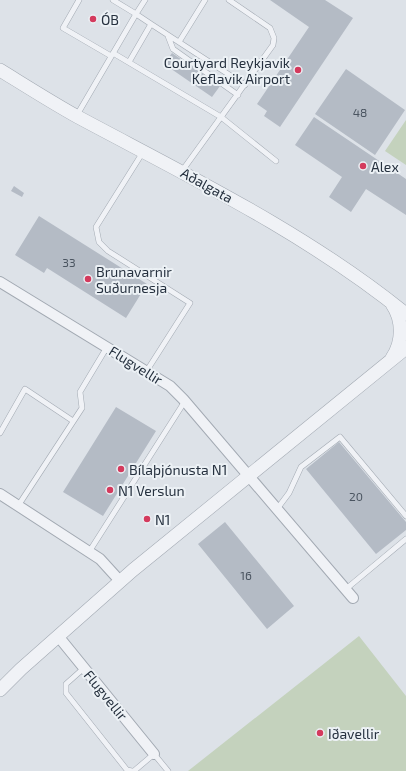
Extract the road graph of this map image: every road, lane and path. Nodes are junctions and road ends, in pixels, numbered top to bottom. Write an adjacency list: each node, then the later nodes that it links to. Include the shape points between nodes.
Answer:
1 (79, 0): 10 (lane, via 63,28)
2 (113, 0): 6 (lane)
3 (145, 0): 6 (lane)
4 (205, 0): 9 (lane)
5 (229, 0): 13 (lane, via 270,28 274,38 273,45)
6 (136, 14): 7 (lane); 10 (lane)
7 (151, 24): 8 (lane); 11 (lane)
8 (168, 35): 9 (lane); 14 (lane, via 173,49)
9 (179, 42): 13 (lane)
10 (112, 55): 11 (lane); 15 (lane)
11 (129, 62): 16 (lane)
12 (0, 70): 15 (street, Aðalgata)
13 (245, 84): 14 (lane)
14 (238, 95): 16 (lane)
15 (76, 116): 17 (street, Aðalgata)
16 (221, 117): 18 (lane); 19 (lane)
17 (143, 151): 19 (street, Aðalgata); 27 (lane, via 96,227 99,242 108,251 190,303)
18 (276, 161)
19 (182, 171): 21 (street, Aðalgata, via 301,239)
20 (0, 282): 23 (street, Flugvellir)
21 (389, 300): 22 (street, Aðalgata); 26 (street, via 398,315 400,333 398,348)
22 (406, 314)
23 (107, 347): 27 (street, Flugvellir); 29 (lane, via 80,392 82,408)
24 (406, 348): 26 (street)
25 (406, 354): 26 (street)
26 (390, 361): 31 (street)
27 (146, 372): 28 (street, Flugvellir, via 170,386)
28 (185, 401): 31 (street, Flugvellir); 37 (lane)
29 (73, 421): 30 (lane, via 25,389); 33 (lane)
30 (0, 433)
31 (249, 476): 34 (street, Flugvellir); 38 (street)
32 (0, 494): 33 (street)
33 (18, 506): 37 (street)
34 (277, 509): 35 (lane, via 290,493 301,467 340,437); 39 (street, Flugvellir)
35 (406, 516)
36 (406, 539): 39 (lane)
37 (89, 552): 38 (street, via 100,559)
38 (120, 581): 41 (street)
39 (346, 590): 40 (street, Flugvellir)
40 (353, 598)
41 (58, 636): 42 (street, Flugvellir); 43 (street)
42 (84, 668): 44 (street, Flugvellir); 45 (lane, via 66,684 66,693 127,770)
43 (0, 690)
44 (154, 754): 45 (lane); 46 (lane)
45 (133, 771)
46 (168, 771)

